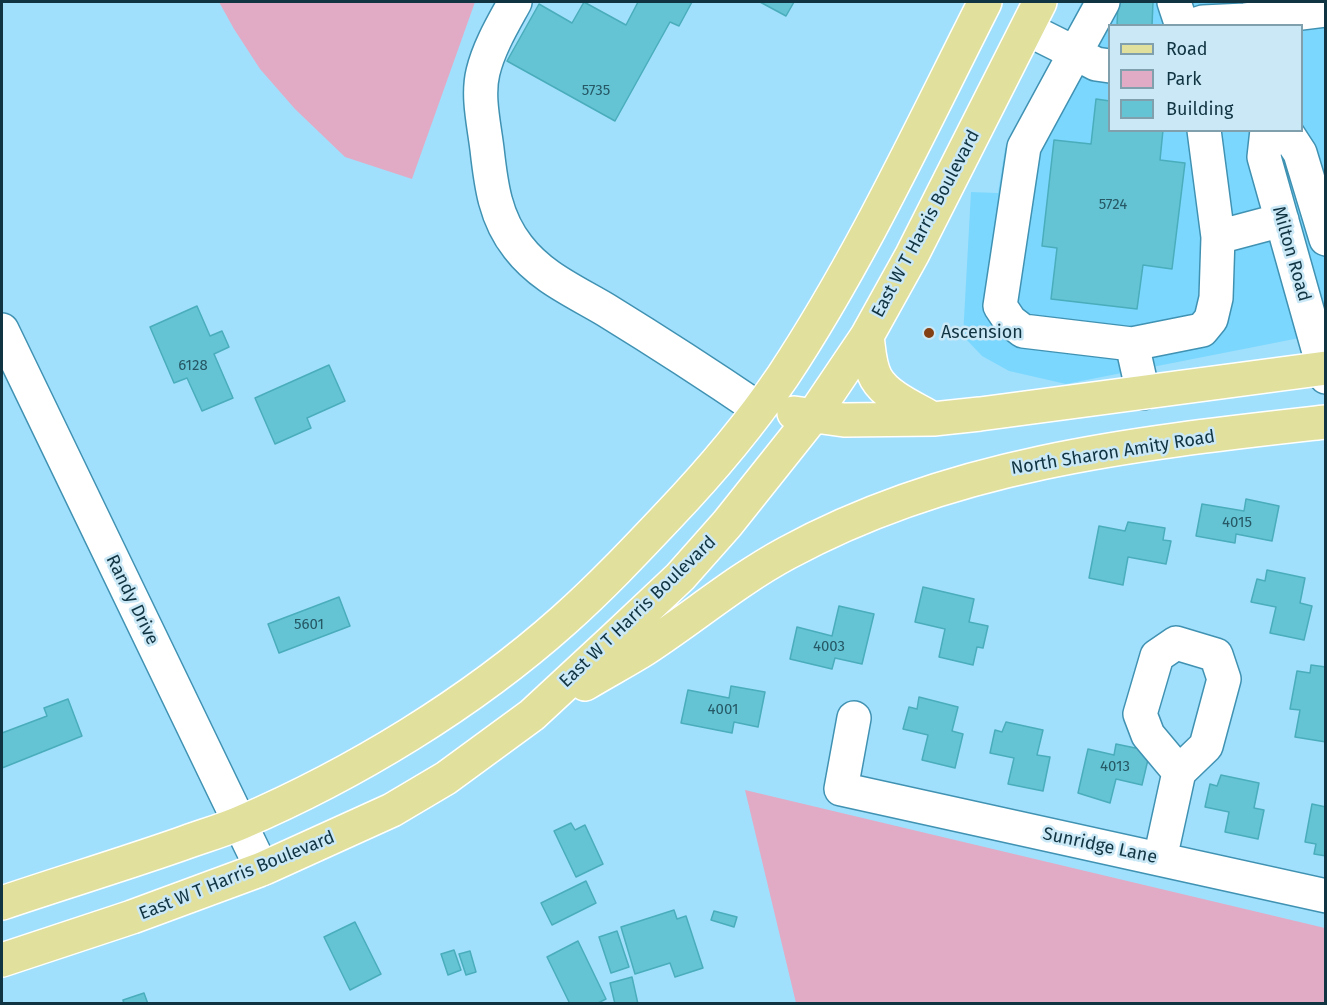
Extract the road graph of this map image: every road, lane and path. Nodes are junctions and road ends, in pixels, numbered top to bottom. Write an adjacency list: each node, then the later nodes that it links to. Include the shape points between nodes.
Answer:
1 (514, 2): 23 (street, via 490,50 482,73 481,95 492,194 517,246 535,268)
2 (985, 2): 23 (main road, via 845,275)
3 (1174, 2): 8 (street)
4 (1326, 9): 7 (street)
5 (1034, 15): 10 (street); 19 (main road, East W T Harris Boulevard)
6 (1102, 15): 10 (street)
7 (1244, 16): 9 (street)
8 (1181, 24)
9 (1197, 24)
10 (1075, 53): 11 (street); 20 (street, via 1024,147 1000,306 1023,331)
11 (1108, 66)
12 (1204, 132): 16 (street)
13 (1267, 132): 15 (street, Milton Road, via 1264,157)
14 (1286, 132): 17 (street, Milton Road, via 1300,153)
15 (1281, 220): 16 (street); 21 (street, Milton Road)
16 (1218, 237): 20 (street, via 1216,298 1211,319 1202,330)
17 (1326, 239)
18 (2, 330): 30 (street, Randy Drive)
19 (867, 336): 24 (main road, East W T Harris Boulevard); 25 (main road, via 876,379 897,398)
20 (1132, 344): 22 (street)
21 (1325, 371): 22 (main road)
22 (1143, 393): 25 (main road)
23 (759, 409): 24 (main road); 30 (main road, via 696,487 617,571 512,662 360,763)
24 (813, 416): 25 (main road, via 844,420); 27 (main road, East W T Harris Boulevard, via 680,577)
25 (933, 419)
26 (1326, 422): 27 (main road, North Sharon Amity Road, via 1064,457 908,498 785,554 640,651)
27 (532, 715): 32 (main road, East W T Harris Boulevard, via 446,778 392,810)
28 (854, 718): 31 (street, Sunridge Lane, via 841,789)
29 (1179, 772): 31 (street)
30 (239, 823): 32 (street, Randy Drive); 34 (main road)
31 (1160, 859): 33 (street, Sunridge Lane)
32 (262, 869): 35 (main road, East W T Harris Boulevard)
33 (1326, 896)
34 (2, 903)
35 (2, 960)

